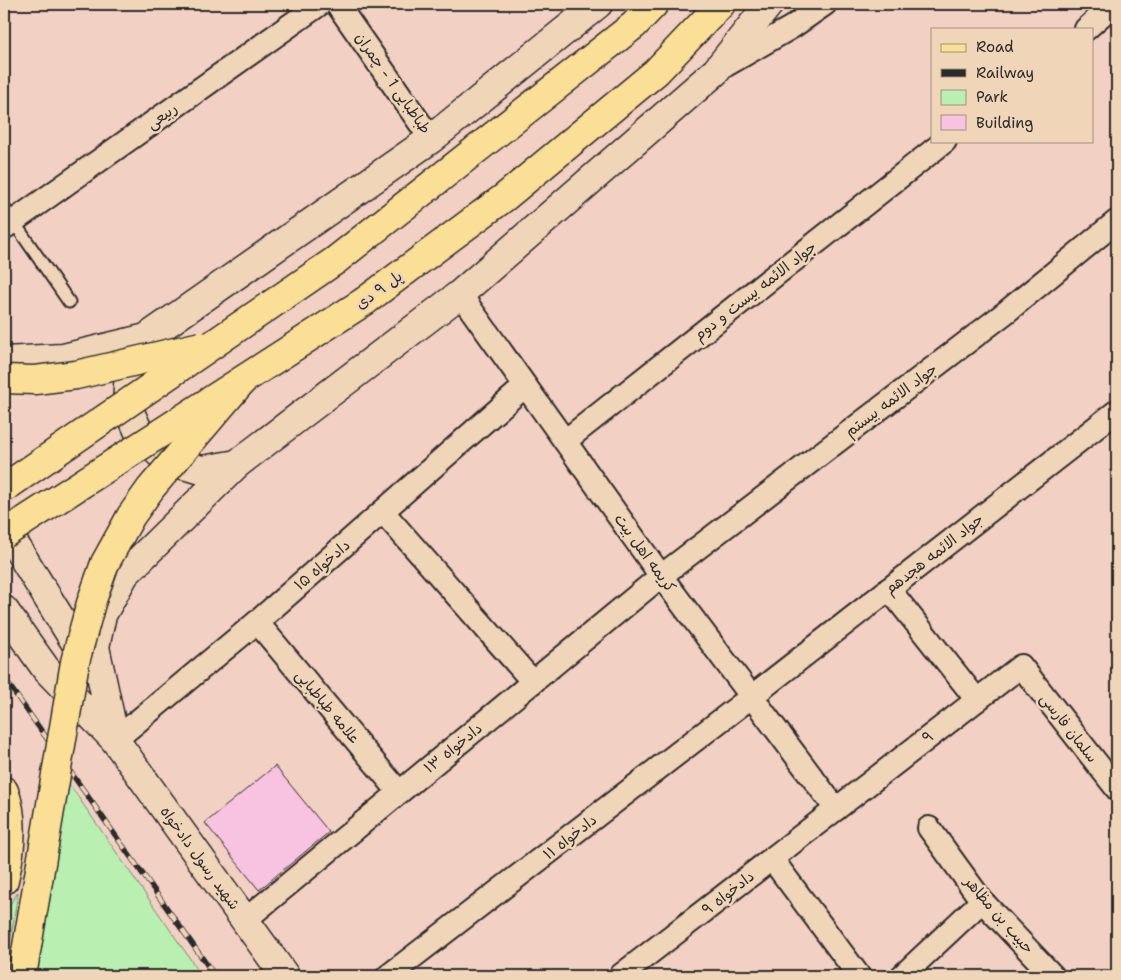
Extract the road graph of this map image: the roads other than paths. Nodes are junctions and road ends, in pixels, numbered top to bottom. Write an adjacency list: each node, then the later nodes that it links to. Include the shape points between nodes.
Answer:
1 (320, 4): 13 (street, ربیعی)
2 (337, 4): 11 (street, طباطبایی 1 - چمران)
3 (598, 4): 11 (main road)
4 (654, 4): 18 (main road, bridge, via 634,25 336,260)
5 (721, 4): 21 (main road, پل ۹ دی, bridge, via 656,72 505,197 365,301)
6 (768, 4): 10 (main road)
7 (825, 4): 10 (street)
8 (1114, 4): 9 (street)
9 (1087, 28)
10 (716, 71): 15 (main road)
11 (432, 139): 17 (main road)
12 (944, 142): 24 (street, جواد الائمه بیست و دوم)
13 (7, 219): 16 (lane)
14 (1117, 221): 30 (street, جواد الائمه بیستم, via 1005,313)
15 (460, 294): 22 (street, کریمه اهل بیت); 25 (main road)
16 (69, 302)
17 (146, 338): 19 (main road, via 63,358); 25 (main road, via 129,369 127,405 141,438 168,461 202,470)
18 (217, 342): 20 (main road, bridge, via 76,375 35,380); 26 (main road, bridge)
19 (4, 361)
20 (4, 379)
21 (243, 380): 29 (main road, پل ۹ دی, bridge); 48 (main road, bridge, via 151,488 105,563 75,662)
22 (525, 386): 24 (street, کریمه اهل بیت); 27 (street, دادخواه ۱۵)
23 (1117, 411): 31 (street, جواد الائمه هجدهم)
24 (565, 441): 30 (street, کریمه اهل بیت)
25 (237, 464): 38 (main road, via 126,574 102,615 95,647)
26 (4, 488)
27 (383, 512): 33 (street, دادخواه ۱۵); 35 (street)
28 (4, 527): 38 (main road, شهید رسول دادخواه, via 75,642)
29 (4, 534)
30 (661, 576): 35 (street, دادخواه ۱۳); 36 (street, کریمه اهل بیت)
31 (889, 589): 36 (street, جواد الائمه هجدهم); 37 (street)
32 (4, 610): 38 (main road, شهید رسول دادخواه, via 46,669)
33 (257, 622): 38 (street, دادخواه ۱۵); 41 (street, علامه طباطبایی)
34 (1021, 666): 37 (street, ۹); 39 (street, سلمان فارسی)
35 (533, 682): 41 (street, دادخواه ۱۳)
36 (751, 697): 42 (street, کریمه اهل بیت); 50 (street, دادخواه ۱۱)
37 (977, 700): 42 (street, ۹)
38 (115, 740): 47 (main road, شهید رسول دادخواه)
39 (1117, 789)
40 (4, 791): 45 (main road, via 11,828 10,858)
41 (399, 792): 47 (street, دادخواه ۱۳)
42 (836, 808): 44 (street, دادخواه ۹)
43 (929, 828): 46 (street, حبیب بن مظاهر)
44 (772, 859): 51 (street, دادخواه ۹); 52 (street)
45 (4, 880)
46 (982, 901): 53 (street); 54 (street, حبیب بن مظاهر)
47 (245, 920): 49 (main road, شهید رسول دادخواه)
48 (22, 976)
49 (286, 976)
50 (388, 976)
51 (620, 976)
52 (859, 976)
53 (902, 976)
54 (1053, 976)

